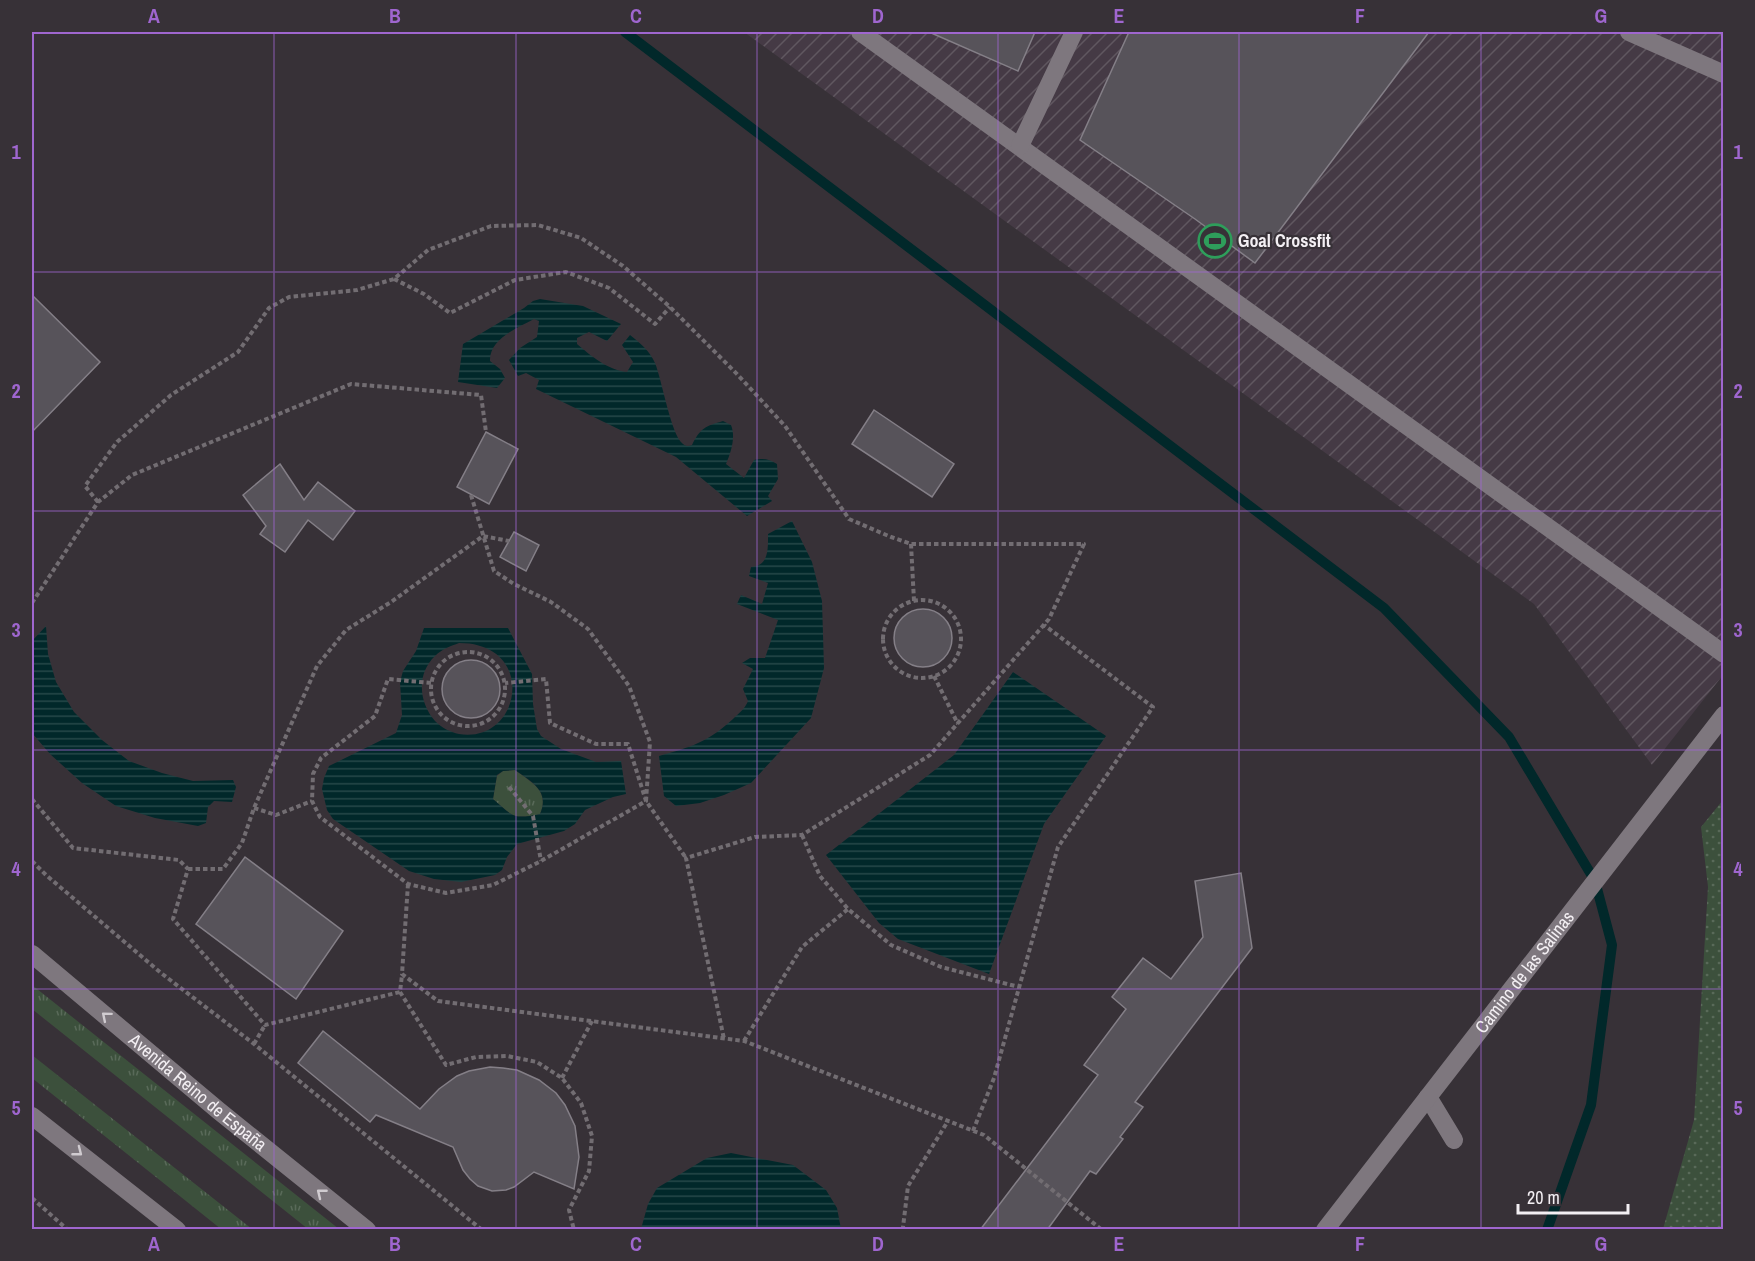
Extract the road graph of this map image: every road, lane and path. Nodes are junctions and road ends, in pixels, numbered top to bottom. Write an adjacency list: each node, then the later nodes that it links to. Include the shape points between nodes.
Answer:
1 (860, 32): 5 (street)
2 (1074, 32): 5 (street)
3 (1629, 32): 4 (street)
4 (1724, 74)
5 (1020, 146): 17 (street)
6 (394, 279): 7 (path, via 428,250 491,226 538,225 581,238); 7 (path, via 450,313 515,280 566,272 609,288 655,324); 10 (path, via 357,290 289,297 269,308 238,352 171,395 117,442 86,486)
7 (670, 307): 13 (path, via 785,426 849,519)
8 (486, 432): 10 (path, via 481,395 351,384 132,475)
9 (471, 495): 11 (path)
10 (98, 502): 15 (path)
11 (483, 536): 12 (path); 26 (path, via 494,571 551,602 588,628 629,686 650,742); 27 (path, via 346,630 317,666)
12 (509, 541)
13 (911, 544): 14 (path); 16 (path, via 1084,544)
14 (914, 601): 18 (path, via 940,604 958,623 960,648 955,660); 18 (path, via 893,613 884,636 885,649 899,670 910,676)
15 (32, 603)
16 (1044, 625): 22 (path); 37 (path, via 1153,707 1058,847)
17 (1724, 654)
18 (934, 676): 22 (path)
19 (431, 683): 20 (path, via 441,662 462,651 474,651 495,662); 20 (path, via 431,696 444,718 468,726 492,718 505,696); 25 (path, via 388,680 375,716 321,758 313,774)
20 (505, 683): 26 (path, via 546,679 550,723 596,744 628,744)
21 (1724, 716): 45 (street, Camino de las Salinas)
22 (958, 723): 28 (path, via 930,755)
23 (509, 787): 31 (path, via 533,816)
24 (32, 799): 32 (path, via 73,848 179,860)
25 (312, 801): 27 (path, via 276,815); 33 (path, via 320,818)
26 (646, 801): 29 (path); 31 (path)
27 (254, 808): 32 (path, via 242,843 223,869)
28 (801, 835): 29 (path, via 755,837); 34 (path, via 820,876)
29 (686, 858): 41 (path)
30 (32, 861): 43 (path, via 161,973)
31 (541, 861): 33 (path, via 493,885 446,893)
32 (188, 869): 40 (path, via 173,919)
33 (408, 884): 36 (path)
34 (848, 909): 37 (path, via 891,945 941,967); 42 (path, via 802,947)
35 (32, 954): 53 (street, Avenida Reino de España, one-way to 35)
36 (402, 974): 38 (path); 39 (path, via 438,1001)
37 (1019, 987): 48 (path, via 994,1078)
38 (400, 992): 40 (path); 44 (path, via 446,1065 476,1057 507,1056 537,1062)
39 (592, 1021): 41 (path); 44 (path)
40 (265, 1025): 43 (path)
41 (724, 1039): 42 (path)
42 (744, 1041): 47 (path)
43 (254, 1044): 54 (path)
44 (562, 1078): 55 (path, via 581,1103 592,1136 589,1171 569,1210)
45 (1428, 1097): 49 (street); 58 (street, Camino de las Salinas)
46 (32, 1116): 52 (street, one-way to 52)
47 (948, 1121): 48 (path); 56 (path, via 908,1186)
48 (973, 1131): 57 (path, via 984,1135)
49 (1454, 1140)
50 (32, 1198): 51 (path)
51 (68, 1230)
52 (177, 1230)
53 (367, 1230)
54 (482, 1230)
55 (574, 1230)
56 (902, 1230)
57 (1102, 1230)
58 (1325, 1230)

